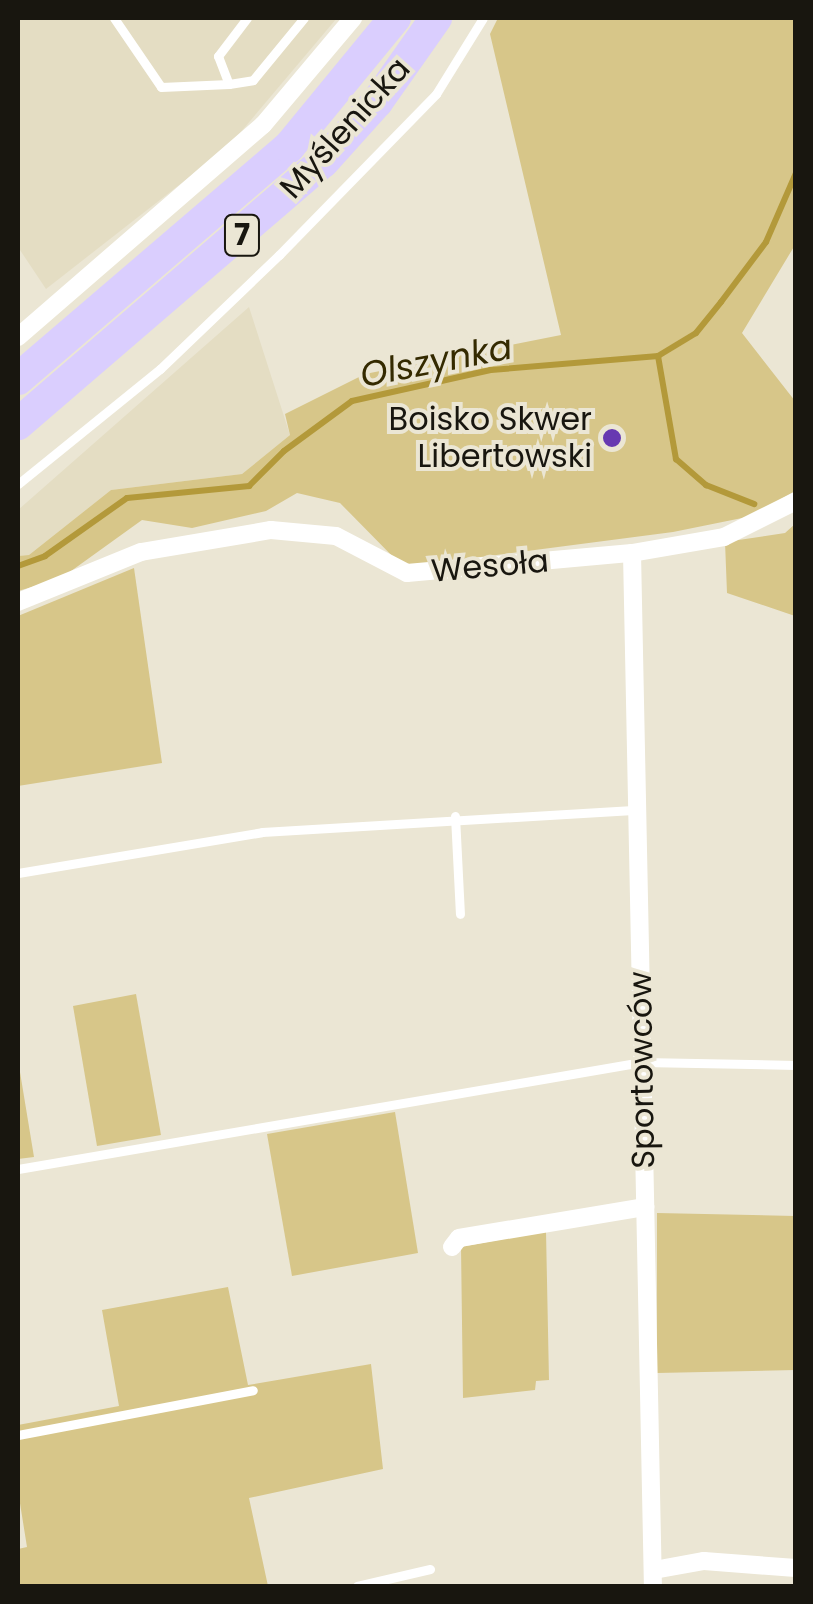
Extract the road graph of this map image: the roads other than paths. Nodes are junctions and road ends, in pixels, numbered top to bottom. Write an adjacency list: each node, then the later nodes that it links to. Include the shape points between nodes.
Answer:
1 (114, 18): 8 (lane, via 161,86)
2 (247, 18): 8 (lane, via 218,56)
3 (304, 18): 8 (lane, via 254,80)
4 (353, 18): 9 (street, via 262,125)
5 (395, 18): 10 (highway, Myślenicka / 7, via 290,147)
6 (436, 18): 11 (highway, Myślenicka / 7, via 377,102 323,162)
7 (483, 18): 12 (lane, via 436,94 279,254 160,369)
8 (229, 84)
9 (18, 337)
10 (18, 380)
11 (18, 424)
12 (18, 484)
13 (796, 501): 14 (street, Wesoła, via 724,537)
14 (632, 553): 15 (street, Wesoła, via 406,573 336,536 271,530 140,552); 16 (street, Sportowców)
15 (18, 602)
16 (636, 810): 17 (lane); 20 (street, Sportowców)
17 (456, 816): 18 (lane, via 262,832); 19 (lane)
18 (18, 873)
19 (460, 914)
20 (642, 1062): 21 (lane); 22 (lane); 23 (street, Sportowców)
21 (796, 1065)
22 (18, 1169)
23 (645, 1207): 24 (street, via 459,1238); 29 (street, Sportowców)
24 (452, 1248)
25 (253, 1390): 26 (lane)
26 (18, 1435)
27 (796, 1568): 29 (street, via 704,1561)
28 (430, 1569): 30 (lane)
29 (654, 1578)
30 (356, 1586)

